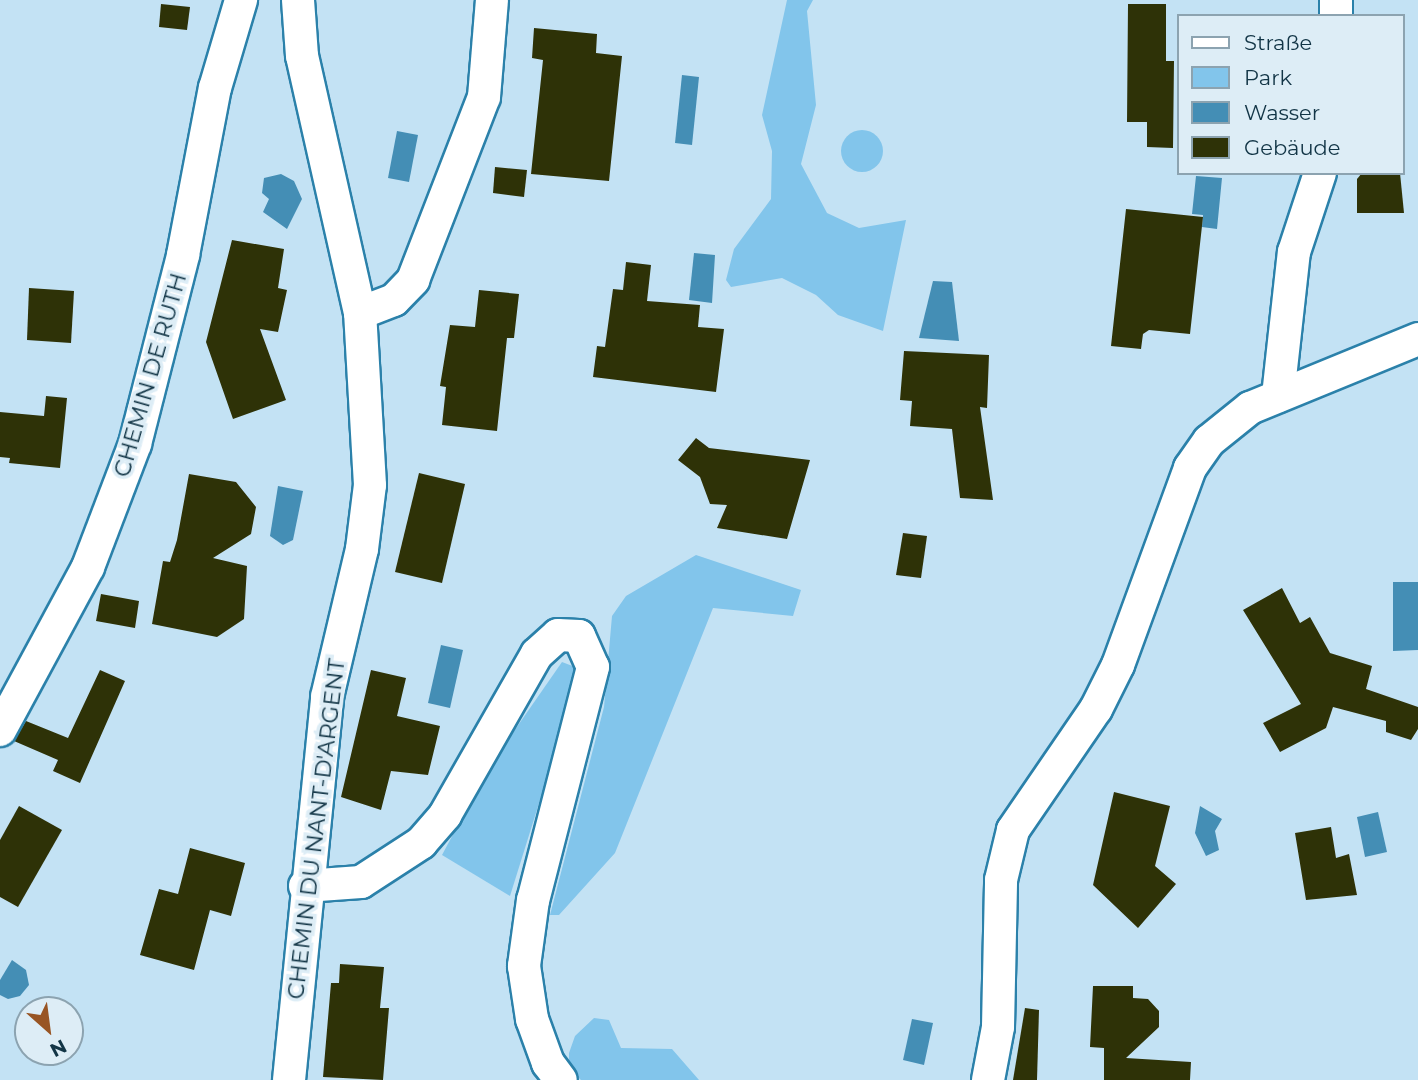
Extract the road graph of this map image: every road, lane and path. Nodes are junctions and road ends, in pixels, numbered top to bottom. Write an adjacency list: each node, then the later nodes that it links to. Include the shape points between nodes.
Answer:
1 (241, 0): 8 (street, CHEMIN DE RUTH, via 215,88 183,255 135,444 88,567)
2 (298, 0): 5 (street, CHEMIN DU NANT-D'ARGENT, via 302,56)
3 (492, 0): 5 (street, via 484,97 413,280 394,300)
4 (1319, 175): 7 (street, via 1294,252)
5 (360, 313): 9 (street, CHEMIN DU NANT-D'ARGENT, via 370,485 362,549 327,697)
6 (1418, 339): 7 (street)
7 (1278, 396): 12 (street, via 1236,417 1197,456 1118,665 1096,709 1013,830 1001,880 998,1027)
8 (0, 730)
9 (305, 886): 10 (street, CHEMIN DU NANT-D'ARGENT); 11 (street, via 361,882 421,843 445,815 537,654 558,635 579,636 593,667 533,900 524,966 532,1018 548,1063)
10 (289, 1080)
11 (561, 1080)
12 (988, 1080)

